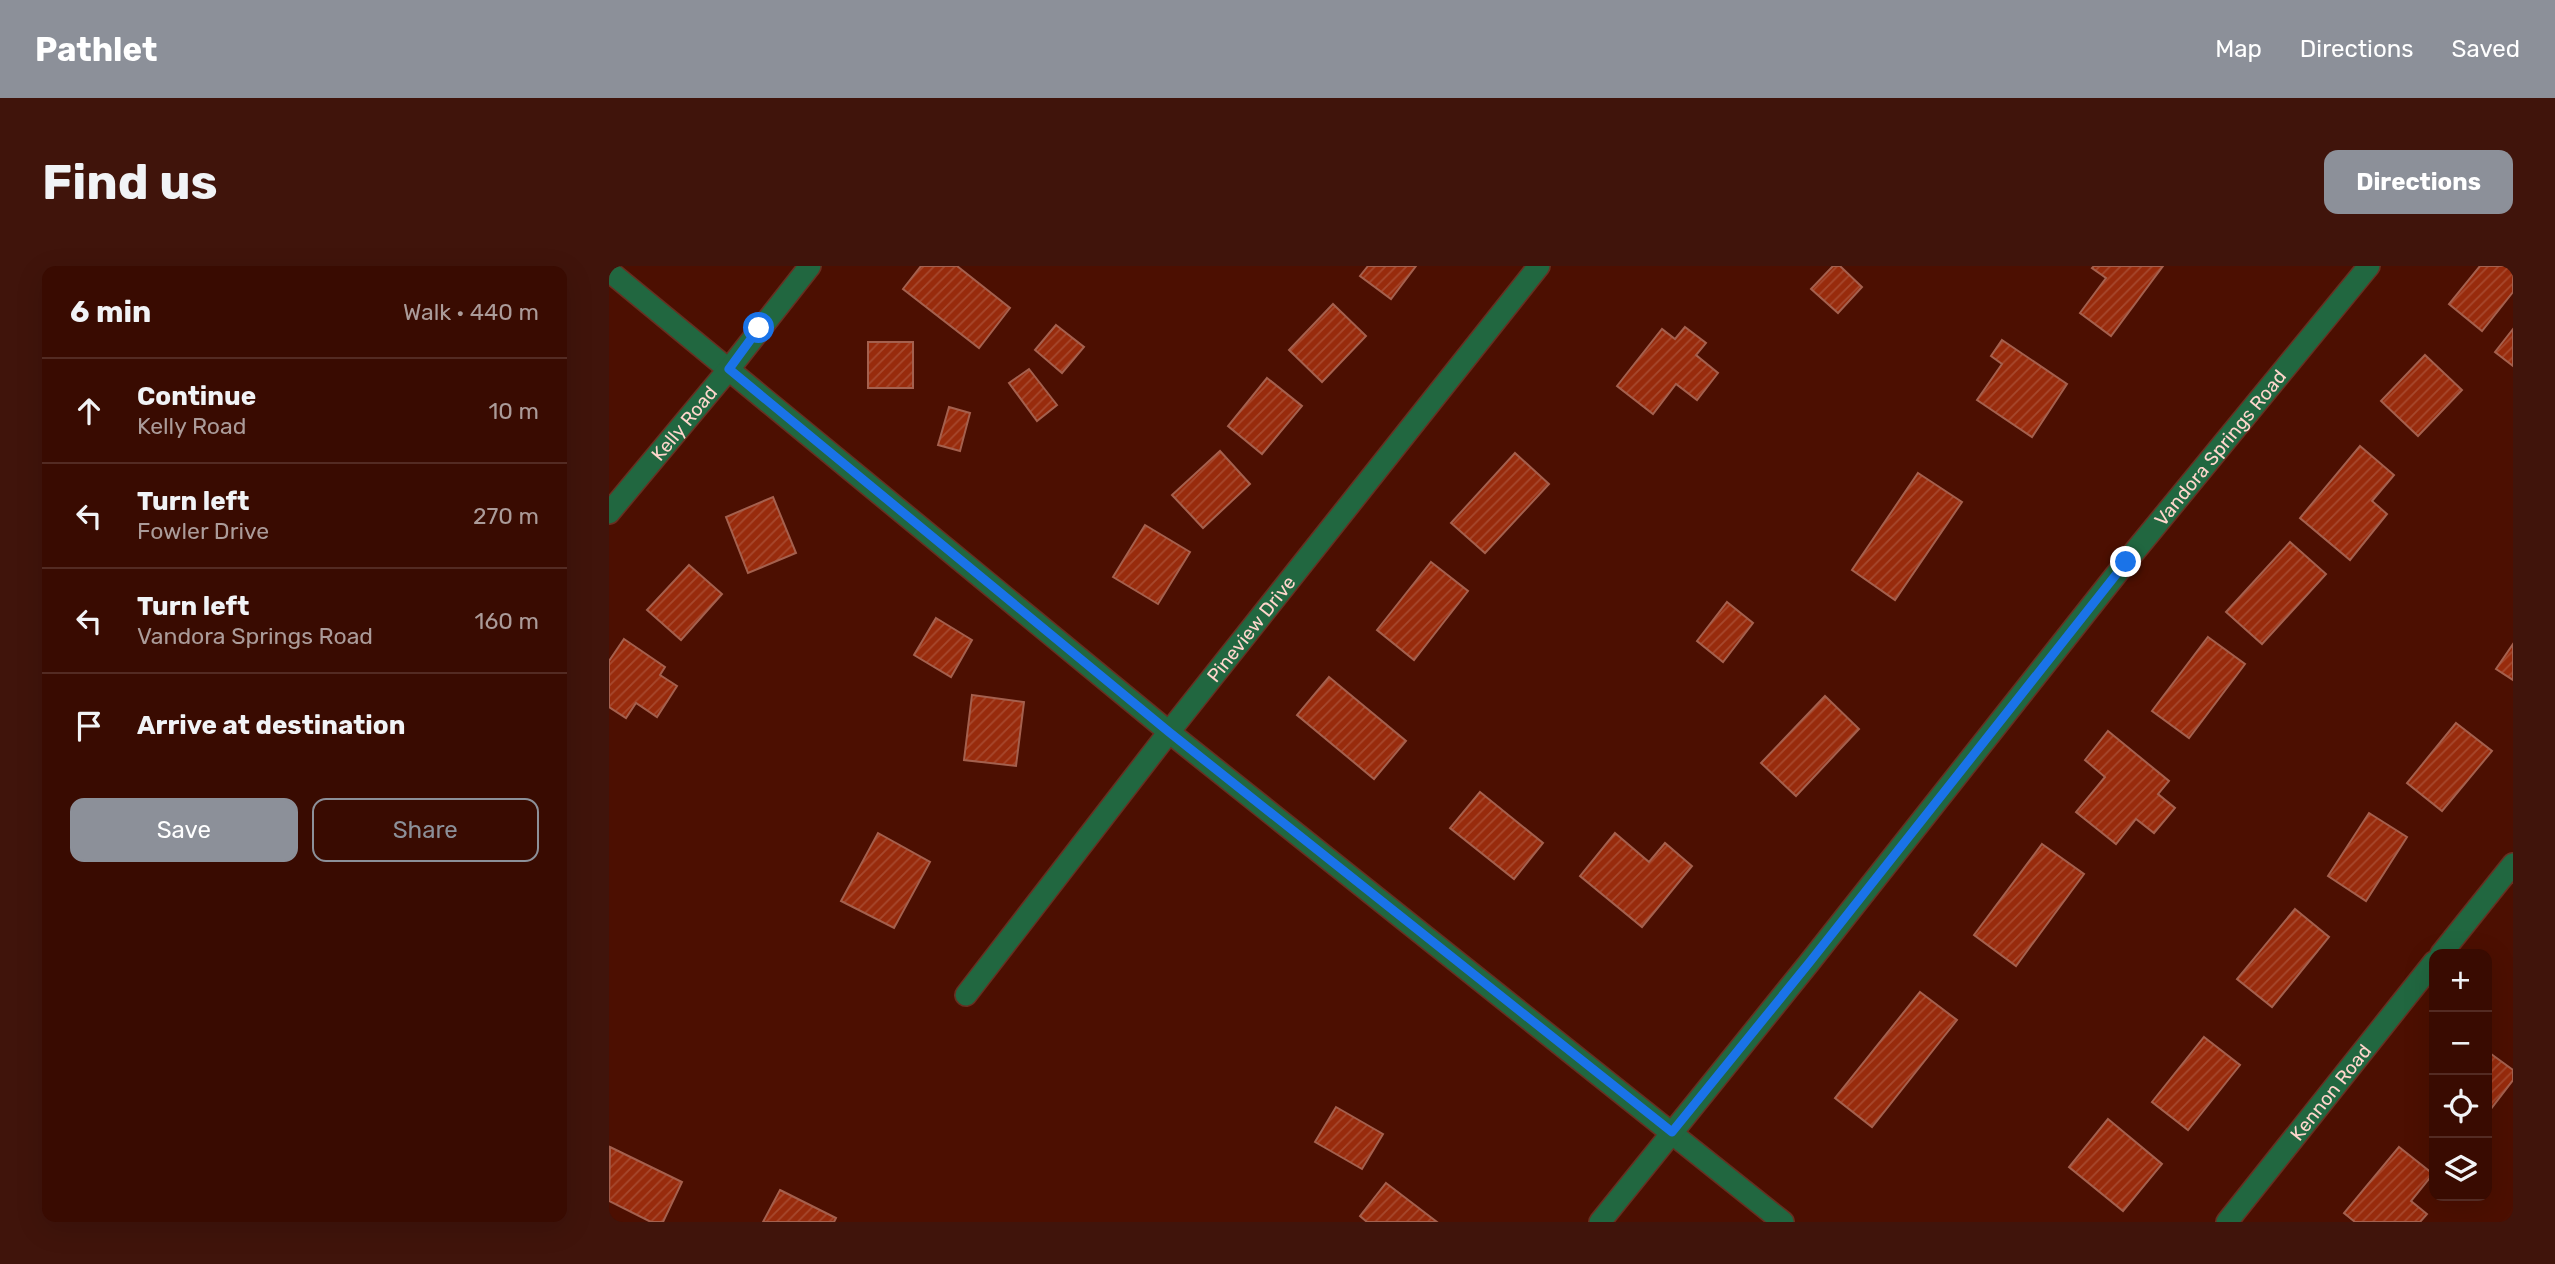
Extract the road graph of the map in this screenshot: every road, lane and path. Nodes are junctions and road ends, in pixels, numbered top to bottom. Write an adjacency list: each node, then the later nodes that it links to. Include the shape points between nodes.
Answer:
1 (810, 266): 5 (street, Kelly Road)
2 (1539, 266): 7 (street, Pineview Drive)
3 (2369, 266): 12 (street, Vandora Springs Road, via 2126,562)
4 (609, 271): 5 (street)
5 (729, 369): 6 (street, Kelly Road); 7 (street)
6 (609, 513)
7 (1169, 732): 11 (street, Pineview Drive); 12 (street)
8 (2513, 863): 9 (street)
9 (2445, 949)
10 (2429, 968): 15 (street, Kennon Road)
11 (966, 995)
12 (1672, 1132): 13 (street, Vandora Springs Road); 14 (street)
13 (1600, 1222)
14 (1783, 1222)
15 (2227, 1222)

